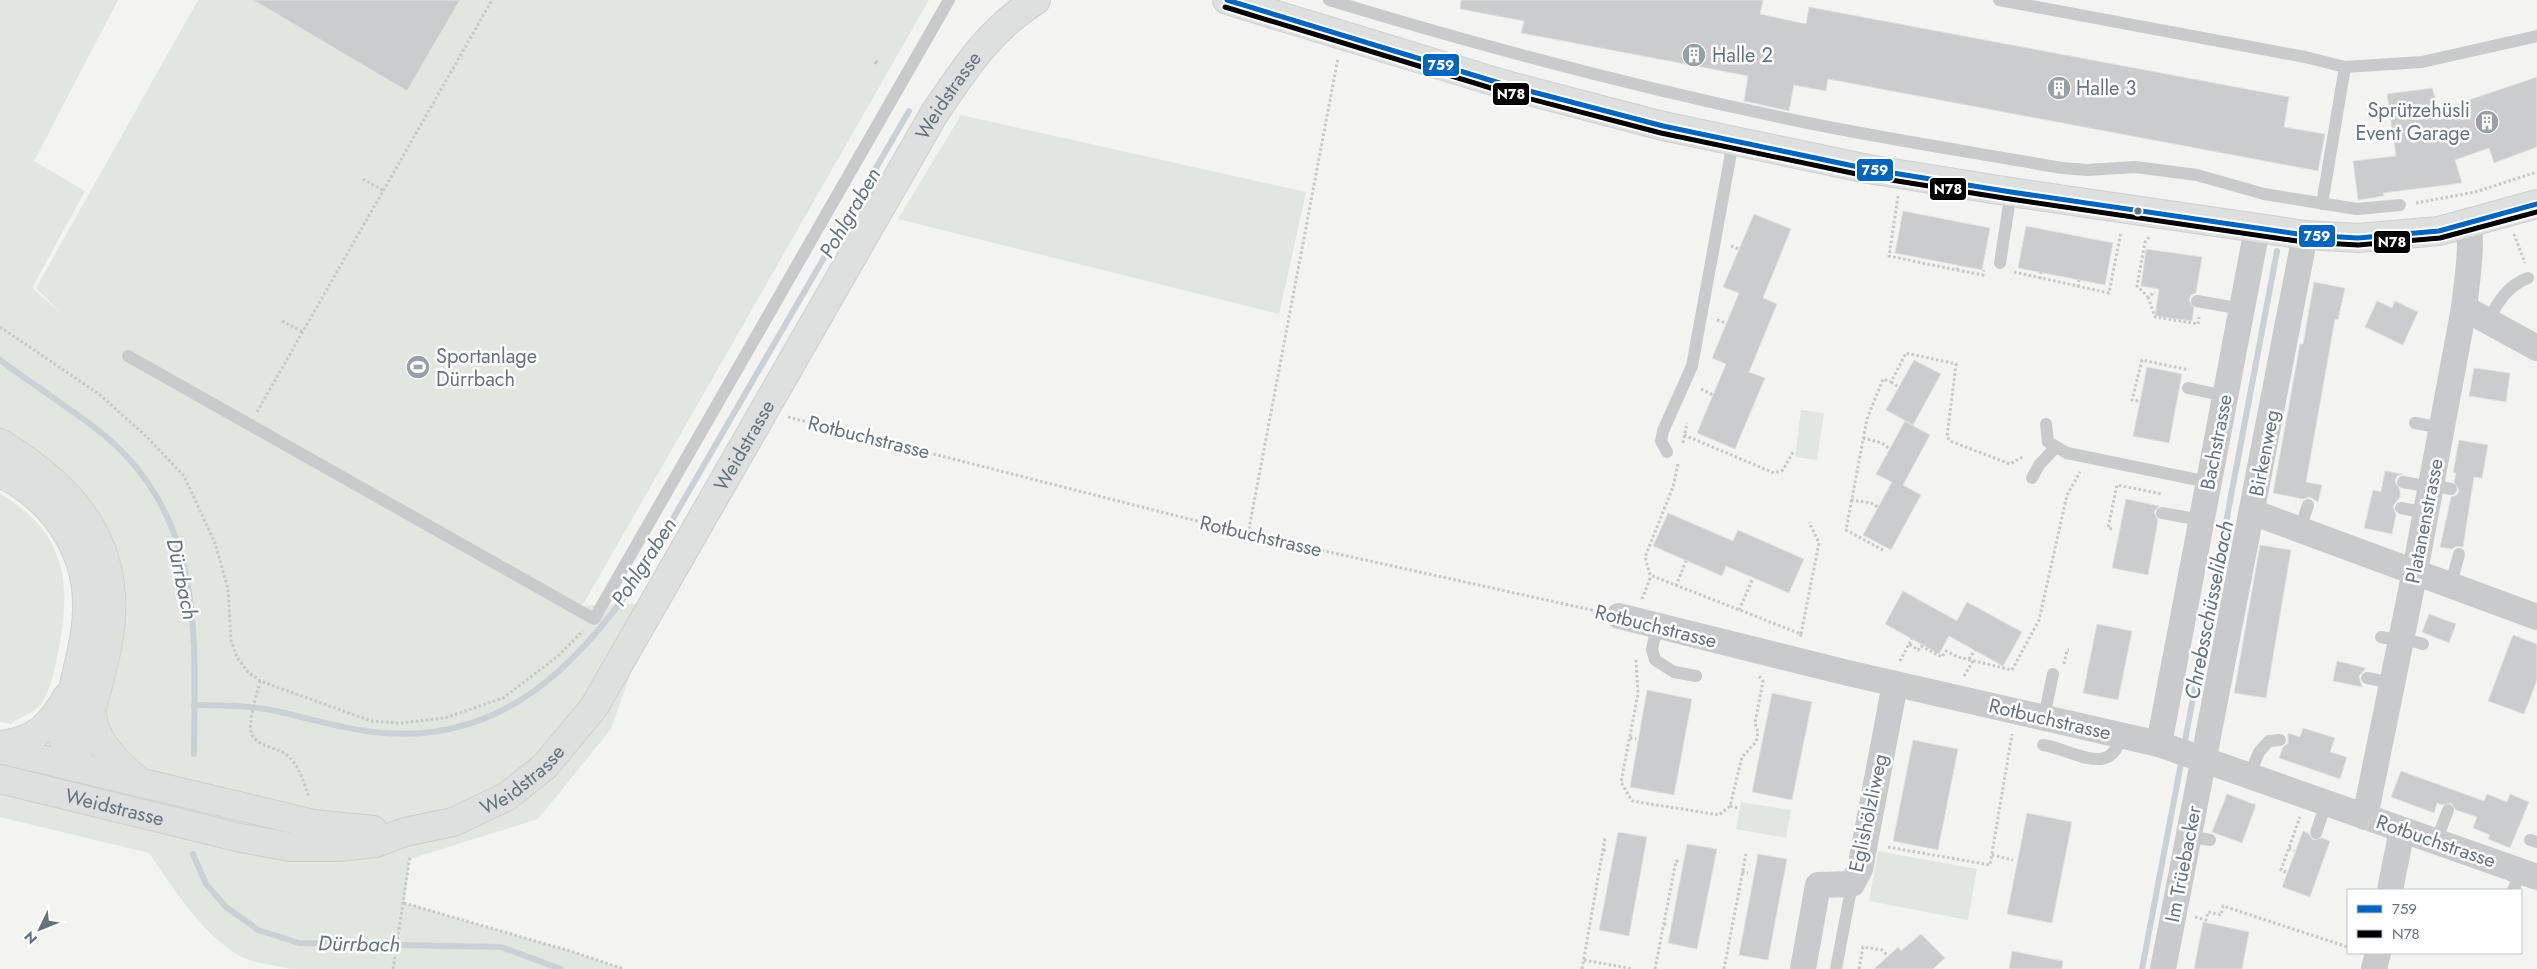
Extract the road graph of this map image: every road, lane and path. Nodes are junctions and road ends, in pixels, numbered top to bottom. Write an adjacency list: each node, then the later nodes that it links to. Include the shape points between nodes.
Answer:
1 (492, 0): 15 (path)
2 (949, 0): 96 (lane)
3 (1036, 0): 55 (main road, Weidstrasse, via 993,33 934,114)
4 (1227, 0): 7 (main road)
5 (1329, 0): 18 (lane, via 1627,83 1808,123 2062,168 2135,167 2196,175 2264,194)
6 (1999, 0): 11 (lane)
7 (1342, 35): 12 (main road, via 1506,85); 86 (path)
8 (2537, 36): 11 (lane, via 2422,62)
9 (871, 61): 10 (path, via 876,63 877,63 877,60 874,62)
10 (875, 64)
11 (2345, 67): 18 (lane)
12 (1733, 142): 16 (main road, via 1868,169); 47 (lane)
13 (2537, 172): 19 (path, via 2475,192)
14 (363, 179): 15 (path)
15 (384, 191): 44 (path)
16 (2011, 192): 24 (main road); 27 (lane)
17 (1898, 196): 31 (path, via 1888,256 1958,267)
18 (2322, 204): 19 (lane, via 2357,210)
19 (2405, 204)
20 (2537, 204): 22 (main road)
21 (2123, 223): 34 (path, via 2109,294)
22 (2469, 223): 25 (main road, via 2406,235 2358,238); 38 (street, Platanenstrasse, via 2471,238)
23 (2511, 226): 29 (path)
24 (2257, 228): 25 (main road); 39 (street, Bachstrasse)
25 (2305, 235): 80 (street, Birkenweg)
26 (2150, 236): 36 (path, via 2145,242 2138,286)
27 (2000, 263)
28 (2041, 272): 32 (path)
29 (2527, 273): 42 (lane, via 2505,294)
30 (2015, 274): 32 (path)
31 (1982, 275)
32 (2040, 279): 34 (path)
33 (2079, 280): 34 (path)
34 (2078, 287)
35 (2155, 292): 36 (path)
36 (2148, 297): 40 (path, via 2155,317)
37 (2197, 301): 39 (lane)
38 (2464, 308): 42 (street); 60 (street, Platanenstrasse, via 2456,398)
39 (2242, 309): 53 (street, Bachstrasse)
40 (2165, 319)
41 (282, 321): 44 (path)
42 (2488, 321): 45 (street)
43 (0, 327): 110 (path, via 99,394 147,436 184,476 215,543 228,589 231,640 237,657)
44 (303, 332): 58 (path)
45 (2537, 348)
46 (128, 356): 58 (lane)
47 (1692, 366): 52 (path, via 1698,374 1696,387); 66 (lane, via 1663,431 1661,441)
48 (2190, 370): 54 (path, via 2142,360 2132,400)
49 (1891, 382): 50 (path); 62 (path, via 1883,379); 64 (path, via 1906,353 1956,364 1947,437 1950,441 2010,464)
50 (1899, 387)
51 (2188, 388): 53 (lane)
52 (1713, 395)
53 (2225, 396): 73 (street, Bachstrasse)
54 (2138, 401)
55 (765, 411): 86 (path, Rotbuchstrasse); 138 (main road, Weidstrasse, via 594,707 545,766 506,797 453,822)
56 (1689, 416): 61 (path)
57 (2415, 422): 60 (lane)
58 (251, 423): 96 (lane)
59 (2046, 424): 64 (lane)
60 (2442, 428): 75 (street, Platanenstrasse)
61 (1684, 436): 67 (path, via 1774,473 1783,470); 68 (path)
62 (1863, 438): 65 (path, via 1882,443); 77 (path)
63 (0, 443): 112 (main road, via 58,484 80,510 99,545 110,590 110,623)
64 (2052, 444): 69 (lane); 72 (lane)
65 (1890, 449)
66 (1667, 452)
67 (1793, 452)
68 (1681, 453)
69 (2088, 458): 73 (lane); 102 (path, via 2067,495 2039,620 2012,670)
70 (1679, 461): 93 (path, via 1673,487 1645,557 1650,575)
71 (0, 473): 109 (main road, via 48,506 68,534 81,564 87,602)
72 (2032, 478)
73 (2208, 482): 83 (street, Bachstrasse)
74 (2403, 482): 75 (lane)
75 (2438, 487): 82 (street, Platanenstrasse)
76 (2165, 495): 85 (path, via 2117,485 2108,528)
77 (1851, 500): 78 (path); 87 (path, via 1846,530)
78 (1878, 507)
79 (2401, 508): 82 (lane)
80 (2252, 512): 90 (street, via 2304,517); 123 (street, Birkenweg)
81 (2162, 513): 83 (lane)
82 (2426, 513): 90 (street, Platanenstrasse)
83 (2201, 520): 121 (street, Bachstrasse)
84 (1810, 522): 98 (path, via 1819,543)
85 (2112, 529)
86 (1248, 534): 97 (path, Rotbuchstrasse)
87 (1883, 550)
88 (2459, 554): 92 (lane)
89 (1686, 561): 93 (path)
90 (2415, 571): 92 (street); 111 (street, Platanenstrasse)
91 (1753, 578): 94 (path)
92 (2451, 584): 95 (street)
93 (1676, 586): 94 (path)
94 (1739, 610): 98 (path)
95 (2536, 613)
96 (594, 619): 110 (path, via 558,656 504,698 445,718 400,723 371,721)
97 (1640, 622): 103 (street, Rotbuchstrasse); 106 (lane, via 1655,660 1674,672); 116 (path, via 1636,658 1638,694)
98 (1801, 634): 103 (path)
99 (1912, 640): 100 (path)
100 (1910, 644): 102 (path, via 1918,650 1921,646 1942,657 1946,651); 104 (path)
101 (1975, 650): 102 (path)
102 (1969, 659)
103 (1795, 660): 104 (street, Rotbuchstrasse)
104 (1897, 673): 113 (street, Rotbuchstrasse); 155 (street, Eglishölzliweg, via 1860,869)
105 (2053, 674): 113 (lane)
106 (1696, 676)
107 (2367, 678): 111 (lane)
108 (1763, 681): 131 (path, via 1755,723 1759,738 1742,757)
109 (75, 682): 119 (main road, via 57,714 42,730 21,742); 124 (main road, via 64,734 63,752)
110 (260, 682): 136 (path, via 251,734 257,741 280,751 298,768 312,807)
111 (2392, 683): 135 (street, Platanenstrasse)
112 (92, 711): 124 (main road, via 77,753); 128 (main road, via 97,731 107,750)
113 (2044, 718): 115 (street, Rotbuchstrasse)
114 (2013, 728): 148 (path)
115 (2121, 735): 120 (lane, via 2119,746 2111,757 2101,760); 121 (street, Rotbuchstrasse)
116 (1630, 738): 117 (path); 131 (path, via 1621,782 1632,801 1719,815)
117 (1636, 739)
118 (2280, 740): 126 (lane, via 2269,741 2259,752)
119 (0, 744)
120 (2043, 744)
121 (2164, 746): 123 (street, Rotbuchstrasse)
122 (0, 749): 124 (main road, Weidstrasse)
123 (2199, 758): 126 (street, Rotbuchstrasse); 178 (street, Im Trüebacker, via 2199,838)
124 (67, 764): 125 (main road, via 54,773 44,775); 128 (main road, Weidstrasse); 130 (main road, via 90,795)
125 (0, 768)
126 (2249, 776): 129 (street, Rotbuchstrasse)
127 (0, 779): 130 (main road, Weidstrasse)
128 (139, 782): 136 (main road, Weidstrasse)
129 (2326, 803): 135 (street, Rotbuchstrasse); 139 (lane)
130 (108, 805): 138 (main road, Weidstrasse, via 241,838 290,846 338,847 376,843)
131 (1730, 806): 132 (path)
132 (1738, 808)
133 (2448, 810): 141 (lane)
134 (2301, 815): 143 (path)
135 (2365, 817): 137 (street, Rotbuchstrasse)
136 (314, 824): 138 (main road, Weidstrasse)
137 (2402, 830): 141 (street, Rotbuchstrasse); 156 (street)
138 (405, 832): 157 (path, via 410,859)
139 (2316, 833)
140 (1605, 838): 144 (path)
141 (2436, 842): 154 (street, Rotbuchstrasse)
142 (1885, 846): 148 (path, via 1990,865)
143 (2289, 848): 146 (path); 152 (path, via 2282,870)
144 (1603, 850): 145 (path); 158 (path)
145 (1608, 851)
146 (2294, 851)
147 (1746, 854): 151 (path)
148 (1992, 855): 149 (path)
149 (2013, 860)
150 (1680, 862): 161 (path, via 1676,861)
151 (1742, 872): 153 (path); 163 (path)
152 (2286, 872)
153 (1748, 873)
154 (2524, 879)
155 (1852, 884): 175 (street, Eglishölzliweg, via 1818,885); 176 (lane)
156 (2391, 889)
157 (404, 903): 169 (path); 170 (path)
158 (1593, 911): 159 (path); 168 (path)
159 (1598, 912)
160 (2211, 913): 165 (path, via 2222,915 2223,906)
161 (1664, 924): 162 (path); 173 (path)
162 (1669, 925)
163 (1730, 936): 164 (path); 174 (path)
164 (1735, 936)
165 (2347, 947)
166 (2378, 954): 179 (street)
167 (1887, 955): 177 (path, via 1882,950 1863,947)
168 (1584, 960): 171 (path); 172 (path)
169 (393, 969)
170 (624, 969)
171 (1582, 969)
172 (1633, 969)
173 (1655, 969)
174 (1724, 969)
175 (1803, 969)
176 (1836, 969)
177 (1859, 969)
178 (2163, 969)
179 (2374, 969)

